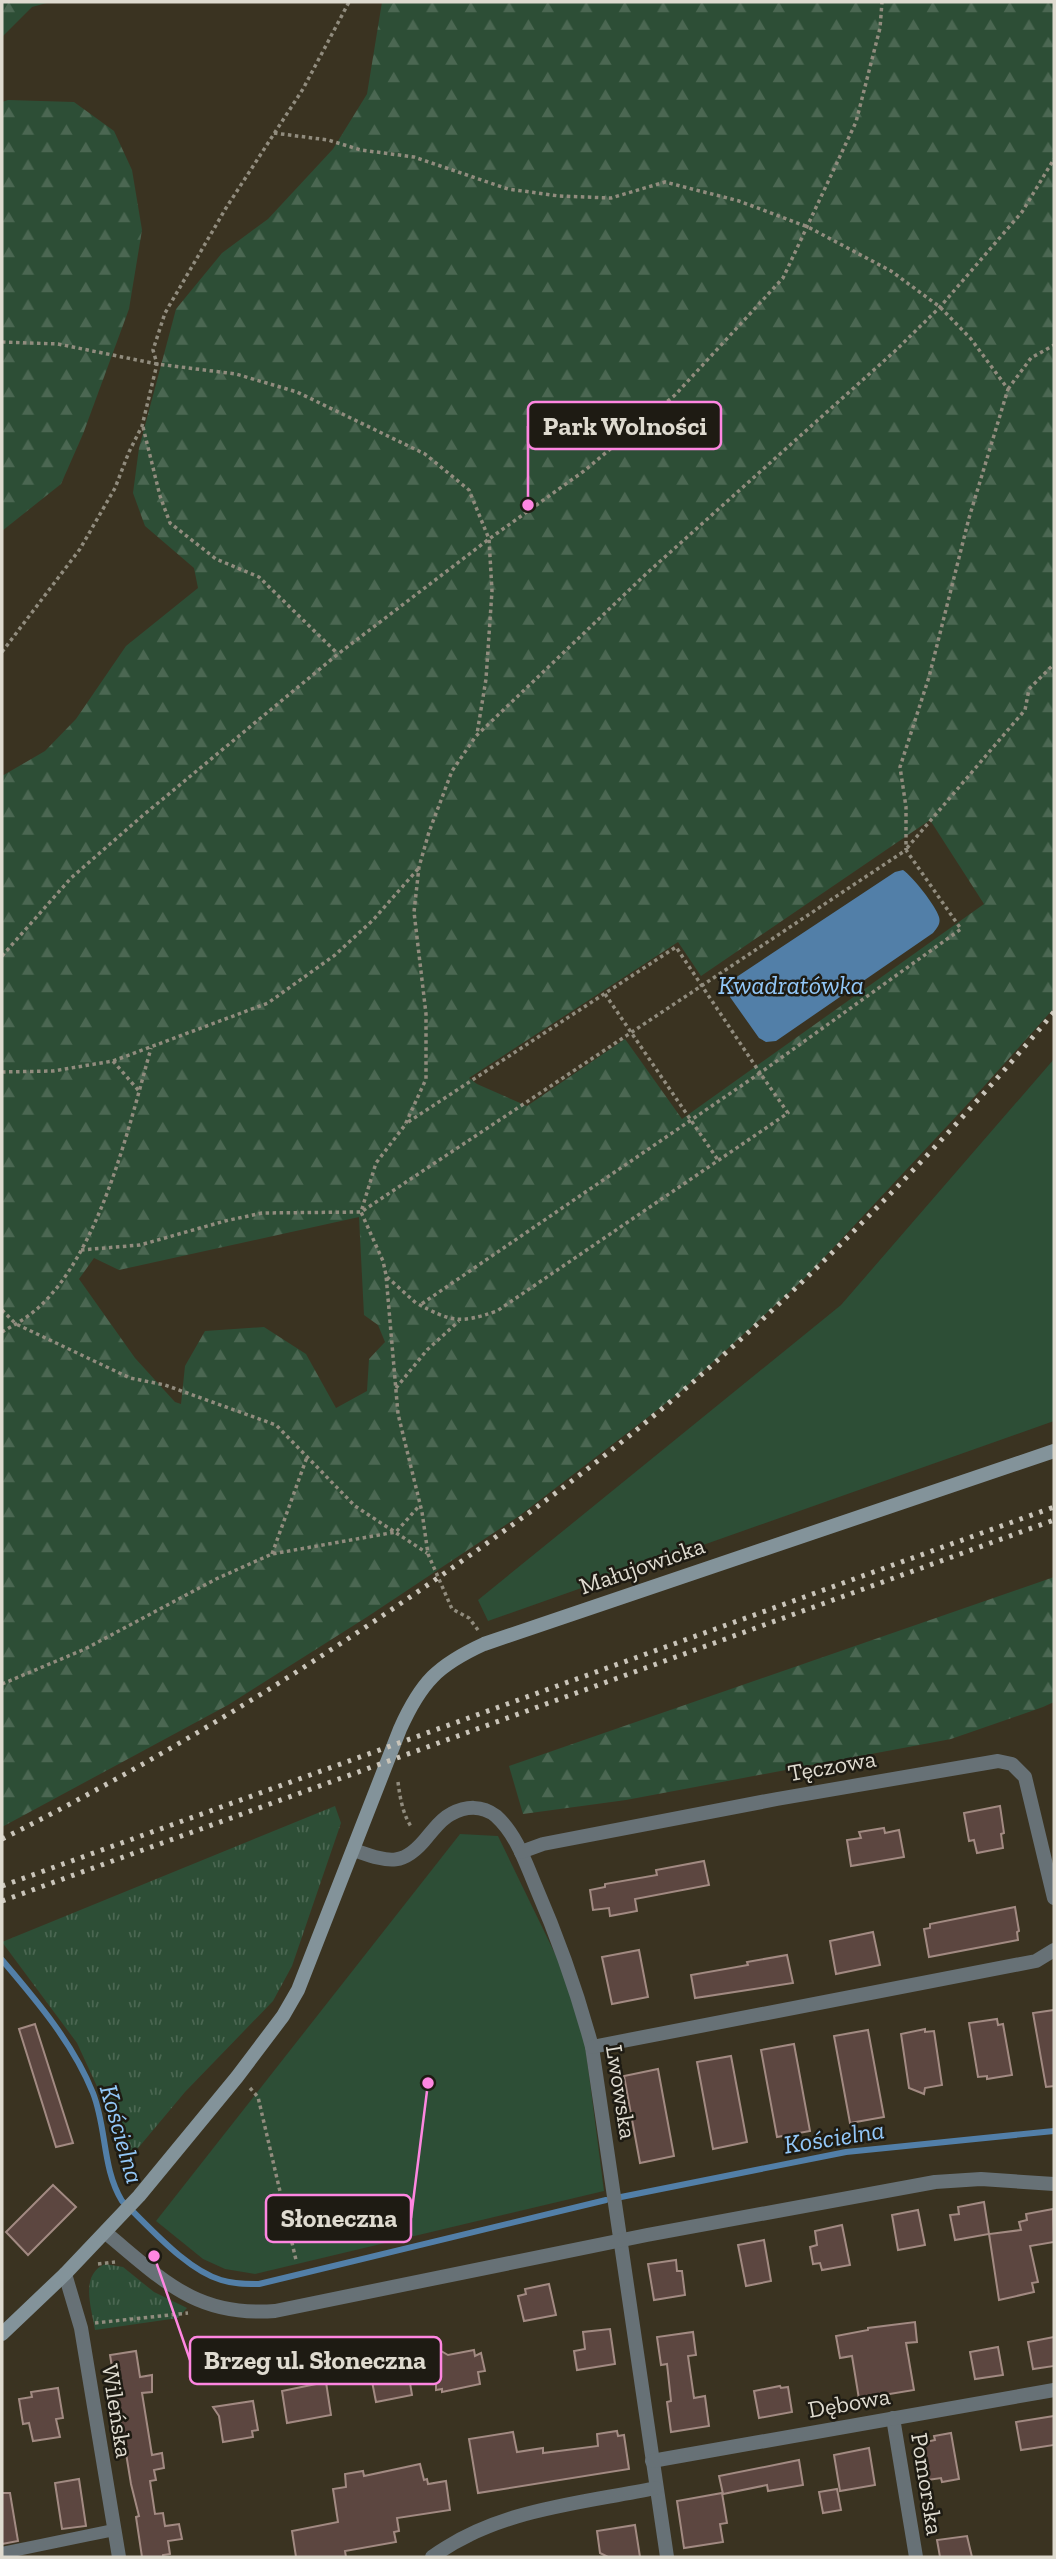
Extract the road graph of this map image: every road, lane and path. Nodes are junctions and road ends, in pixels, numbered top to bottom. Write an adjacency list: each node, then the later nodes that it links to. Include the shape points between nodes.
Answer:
1 (349, 2): 3 (path)
2 (882, 2): 5 (path, via 880,28 856,122)
3 (274, 133): 5 (path, via 414,157 521,191 611,198 665,182 739,201); 9 (path, via 165,313 153,350)
4 (1054, 159): 6 (path, via 1022,212)
5 (808, 227): 6 (path, via 891,271); 12 (path, via 783,278 675,395 584,471)
6 (940, 307): 10 (path); 16 (path)
7 (2, 342): 9 (path, via 58,344)
8 (1054, 345): 10 (path, via 1031,358)
9 (157, 364): 11 (path); 12 (path, via 236,374 297,392 425,454 469,490)
10 (1008, 389): 17 (path, via 900,767)
11 (142, 426): 13 (path, via 115,488 80,549); 14 (path, via 170,523 216,559 259,577)
12 (489, 539): 14 (path); 16 (path, via 491,634)
13 (2, 652)
14 (338, 654): 19 (path, via 71,878)
15 (1054, 664): 17 (path, via 1029,690 1025,710)
16 (476, 736): 18 (path, via 452,771)
17 (906, 850): 20 (path); 26 (path, via 961,929)
18 (419, 867): 23 (path, via 335,955 268,1003); 29 (path, via 414,912 426,1014 426,1079)
19 (2, 956)
20 (702, 984): 21 (path, via 676,947); 22 (path); 26 (path)
21 (604, 994): 22 (path); 29 (path)
22 (631, 1031): 28 (path); 31 (path)
23 (151, 1048): 24 (path); 27 (path)
24 (113, 1061): 25 (path, via 53,1071); 27 (path)
25 (2, 1072)
26 (760, 1073): 28 (path); 30 (path, via 788,1113)
27 (139, 1091): 32 (path, via 111,1181)
28 (692, 1120): 30 (path); 34 (path)
29 (405, 1125): 31 (path, via 376,1163)
30 (718, 1160): 36 (path, via 497,1311)
31 (361, 1213): 32 (path, via 262,1213 140,1245); 33 (path)
32 (80, 1250): 37 (path, via 38,1307)
33 (386, 1275): 34 (path); 39 (path)
34 (420, 1306): 36 (path)
35 (2, 1310): 37 (path)
36 (459, 1321): 39 (path, via 427,1350)
37 (16, 1324): 38 (path); 41 (path, via 131,1378 165,1385 276,1425)
38 (2, 1332)
39 (395, 1390): 42 (path)
40 (1054, 1451): 46 (street, Małujowicka)
41 (307, 1457): 43 (path, via 355,1506); 44 (path)
42 (420, 1505): 43 (path); 45 (path)
43 (396, 1532): 44 (path); 45 (path)
44 (272, 1554): 47 (path, via 85,1648)
45 (428, 1554): 46 (path, via 452,1609 469,1618)
46 (484, 1644): 50 (street, Małujowicka, via 448,1663 424,1685 400,1729)
47 (2, 1684)
48 (398, 1775): 49 (path, via 407,1821)
49 (415, 1832)
50 (354, 1850): 51 (street, Lwowska, via 387,1861 400,1860 413,1853 450,1814 479,1807 503,1824); 57 (street, Małujowicka, via 298,1990 283,2016)
51 (521, 1852): 52 (street, Tęczowa, via 777,1799 998,1761 1012,1765 1025,1777); 54 (street, Lwowska, via 556,1932)
52 (1054, 1898)
53 (1054, 1950): 54 (street, via 1036,1961)
54 (592, 2047): 58 (street, Lwowska)
55 (248, 2086): 59 (path, via 258,2097)
56 (1054, 2184): 58 (street, via 981,2179 935,2182)
57 (106, 2233): 58 (street, via 175,2288 199,2301 247,2313); 62 (street, Małujowicka)
58 (621, 2240): 68 (street, Lwowska)
59 (296, 2260)
60 (118, 2263): 61 (path)
61 (96, 2264)
62 (65, 2274): 65 (street, Małujowicka); 70 (street, Wileńska, via 81,2328)
63 (190, 2312): 64 (path)
64 (92, 2323)
65 (2, 2334)
66 (1054, 2390): 67 (street, Dębowa)
67 (893, 2418): 68 (street, Dębowa); 75 (street, Pomorska)
68 (652, 2461): 69 (street, Lwowska)
69 (656, 2488): 73 (street, via 502,2520); 74 (street, Lwowska)
70 (114, 2530): 71 (lane); 72 (street, Wileńska)
71 (2, 2553)
72 (119, 2557)
73 (432, 2557)
74 (667, 2557)
75 (916, 2557)

